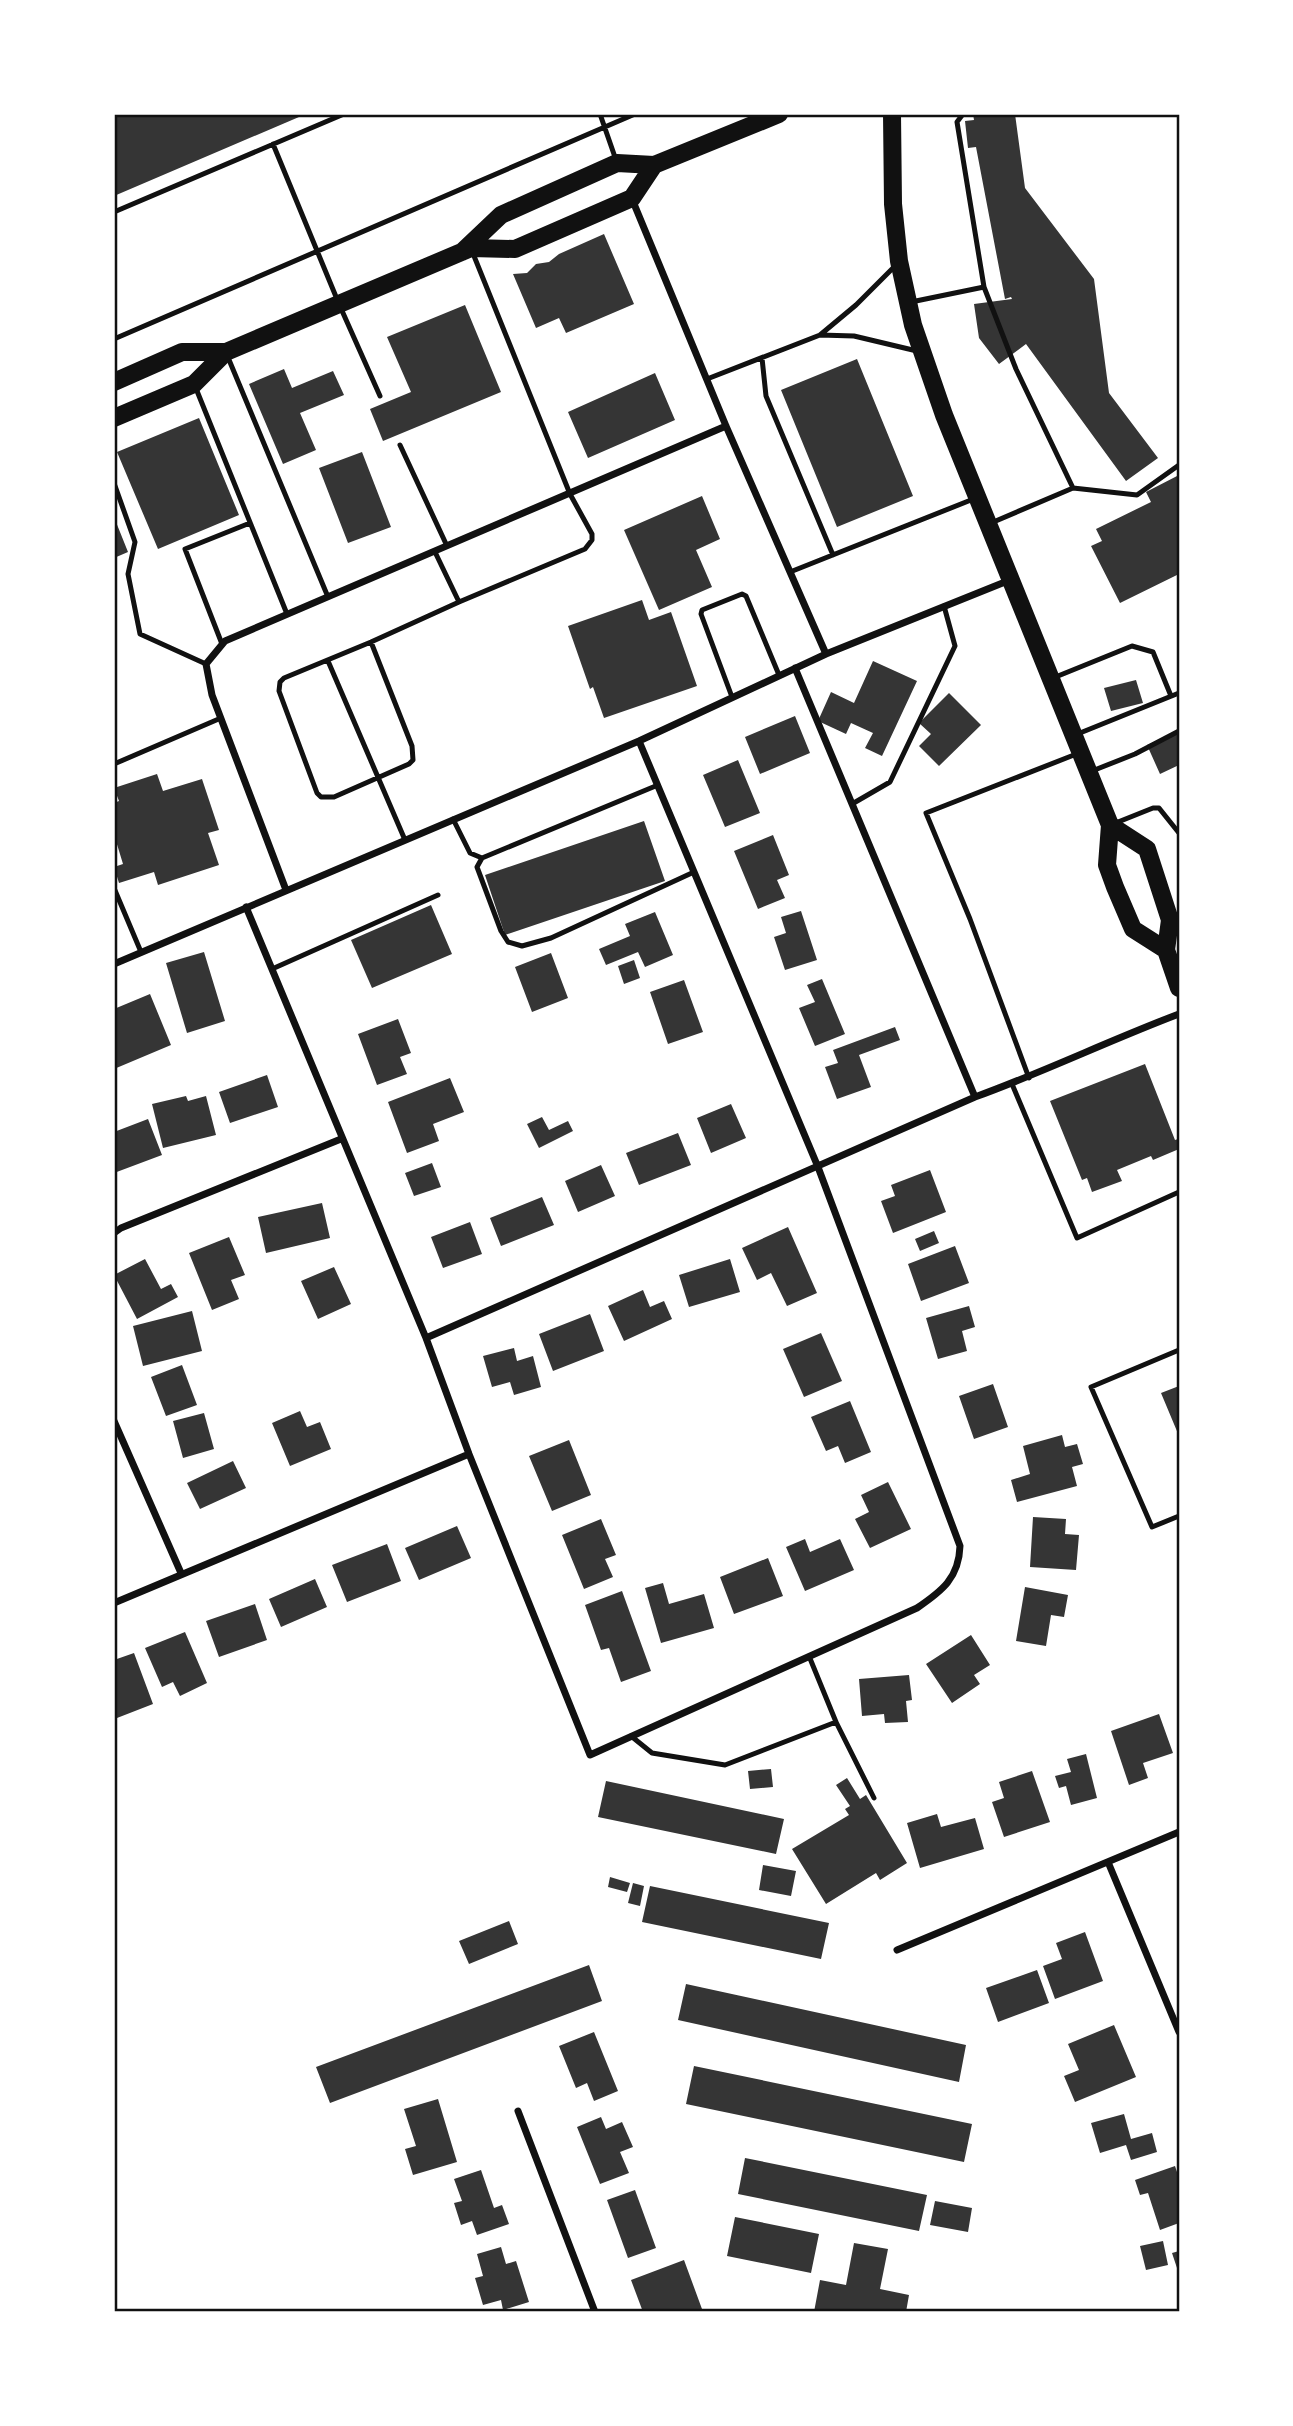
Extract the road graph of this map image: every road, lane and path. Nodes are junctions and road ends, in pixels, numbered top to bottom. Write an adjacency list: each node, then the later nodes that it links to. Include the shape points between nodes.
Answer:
1 (344, 114): 8 (lane)
2 (600, 114): 7 (lane)
3 (635, 114): 7 (lane)
4 (779, 114): 10 (main road)
5 (892, 114): 15 (main road)
6 (963, 114): 16 (lane, via 957,122)
7 (605, 126): 9 (lane); 14 (lane)
8 (273, 144): 12 (lane); 14 (lane)
9 (617, 163): 10 (main road); 13 (main road, via 501,215)
10 (654, 166): 11 (main road)
11 (632, 198): 13 (main road, via 514,248); 24 (street)
12 (114, 212)
13 (466, 250): 18 (main road); 34 (lane)
14 (317, 251): 18 (lane); 20 (lane)
15 (899, 261): 17 (main road); 19 (lane)
16 (984, 287): 17 (lane); 33 (lane, via 1016,369)
17 (908, 302): 22 (main road)
18 (339, 304): 21 (main road); 27 (lane)
19 (820, 335): 22 (lane, via 854,336); 23 (lane)
20 (114, 339)
21 (226, 352): 25 (main road, via 182,352); 26 (main road); 43 (lane)
22 (922, 352): 35 (main road)
23 (762, 358): 24 (lane); 40 (lane, via 766,396)
24 (707, 379): 29 (street)
25 (114, 382)
26 (194, 384): 28 (main road); 36 (lane)
27 (380, 396)
28 (114, 418)
29 (726, 426): 34 (street); 41 (street)
30 (400, 444): 38 (lane)
31 (1179, 465): 33 (lane, via 1137,495)
32 (114, 483): 51 (lane, via 135,542 128,574 140,634)
33 (1073, 488): 37 (lane)
34 (570, 494): 38 (street); 44 (lane, via 592,534 585,549)
35 (977, 497): 37 (main road); 40 (lane)
36 (250, 523): 46 (lane); 48 (lane, via 185,548)
37 (988, 524): 42 (main road)
38 (447, 547): 39 (street)
39 (435, 552): 43 (street); 44 (lane)
40 (833, 555): 41 (lane)
41 (790, 572): 49 (street)
42 (1011, 579): 45 (street); 54 (main road)
43 (328, 597): 46 (street)
44 (459, 602): 47 (lane)
45 (944, 606): 49 (street); 66 (lane, via 955,646 890,782)
46 (287, 614): 48 (street)
47 (371, 642): 50 (lane); 64 (lane, via 414,754 409,764)
48 (222, 645): 51 (street)
49 (826, 654): 52 (street)
50 (328, 661): 64 (lane); 64 (lane, via 284,678 278,687 317,793 334,797)
51 (206, 664): 58 (street)
52 (795, 668): 53 (street); 66 (street)
53 (779, 675): 57 (street); 57 (lane, via 746,596 702,610)
54 (1051, 679): 56 (lane, via 1132,646 1153,652); 61 (main road)
55 (1179, 693): 56 (lane)
56 (1171, 696): 61 (lane)
57 (732, 697): 60 (street)
58 (221, 718): 62 (lane); 74 (street)
59 (1179, 731): 63 (lane)
60 (639, 741): 65 (street); 67 (street)
61 (1078, 744): 63 (main road); 83 (lane, via 926,813)
62 (114, 764)
63 (1089, 772): 68 (main road)
64 (377, 778): 70 (lane)
65 (658, 785): 71 (lane); 72 (street)
66 (852, 804): 85 (street)
67 (453, 820): 70 (street); 71 (lane, via 470,853)
68 (1110, 825): 69 (lane, via 1159,808); 77 (main road, via 1107,865 1133,929); 77 (main road, via 1147,849 1170,920)
69 (1179, 833)
70 (405, 840): 74 (street)
71 (482, 858): 72 (lane, via 477,867 501,931 508,942 522,946 551,938)
72 (694, 872): 87 (street)
73 (114, 888): 78 (lane)
74 (286, 890): 76 (street)
75 (438, 895): 80 (lane)
76 (246, 907): 78 (street); 80 (street)
77 (1166, 950): 81 (main road)
78 (141, 952): 79 (street)
79 (114, 964)
80 (272, 969): 86 (street)
81 (1179, 984)
82 (1179, 1014): 83 (street)
83 (1029, 1078): 84 (street)
84 (1012, 1084): 85 (street); 88 (lane, via 1077,1238)
85 (975, 1097): 87 (street)
86 (341, 1139): 89 (street); 90 (street)
87 (818, 1167): 90 (street); 97 (street, via 960,1546 960,1561 944,1589 917,1608)
88 (1179, 1192)
89 (114, 1233)
90 (426, 1338): 93 (street)
91 (1179, 1350): 94 (lane, via 1091,1387 1152,1527)
92 (114, 1422): 95 (street)
93 (470, 1454): 95 (street); 99 (street, via 590,1755)
94 (1179, 1516)
95 (181, 1573): 96 (street)
96 (114, 1603)
97 (808, 1656): 98 (lane); 99 (street)
98 (836, 1722): 99 (lane, via 725,1766 652,1753); 100 (lane)
99 (631, 1736)
100 (874, 1798)
101 (1179, 1832): 102 (street)
102 (1108, 1862): 103 (street); 104 (street)
103 (897, 1950)
104 (1179, 2032)
105 (518, 2111): 106 (street)
106 (595, 2312)

